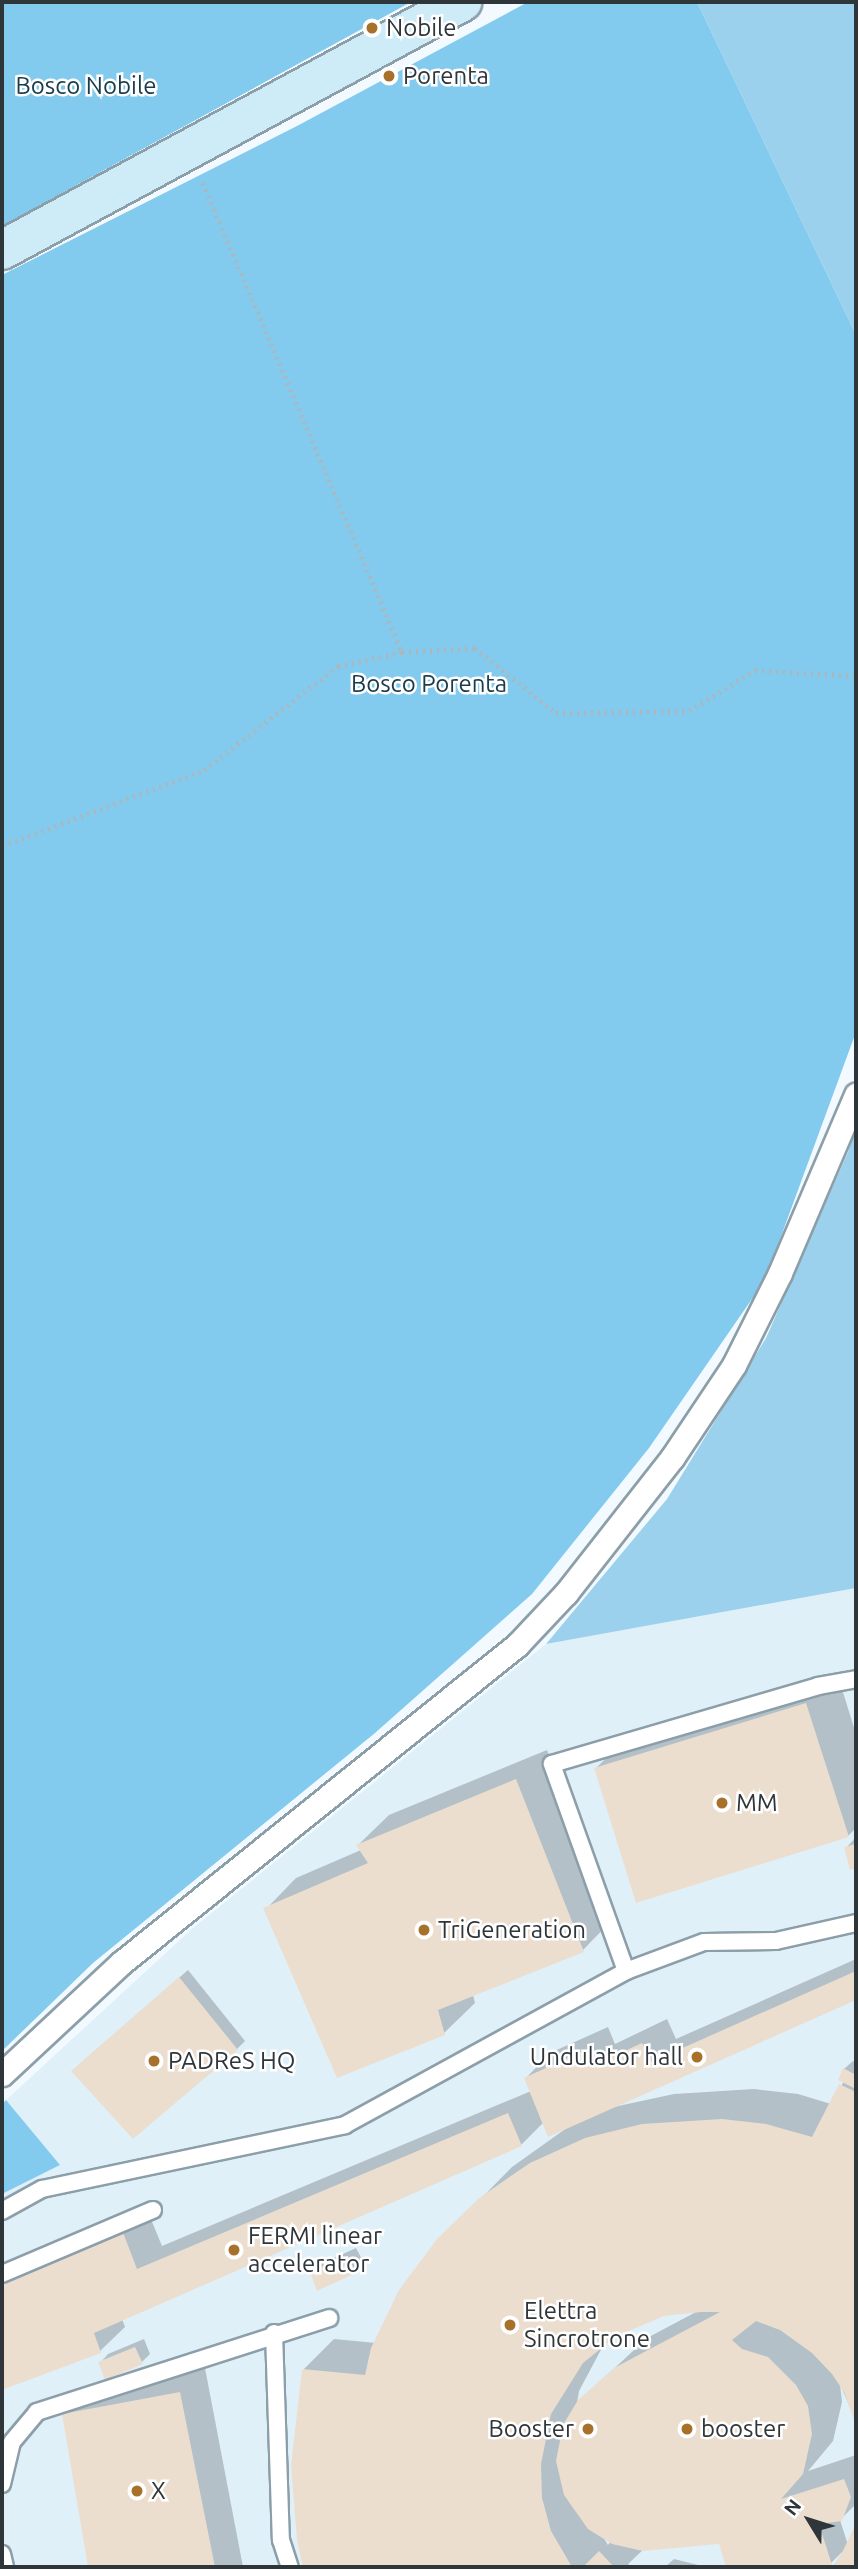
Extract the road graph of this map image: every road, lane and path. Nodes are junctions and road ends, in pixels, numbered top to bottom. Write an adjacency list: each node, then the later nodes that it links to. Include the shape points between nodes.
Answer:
1 (461, 2): 2 (main road)
2 (189, 149): 3 (main road); 4 (path)
3 (2, 250)
4 (402, 652): 5 (path, via 475,648 556,713 689,711 755,670); 6 (path, via 338,666 204,770)
5 (856, 676)
6 (2, 846)
7 (856, 1096): 11 (street, via 780,1273 734,1365 672,1458 566,1593 516,1645 121,1963)
8 (856, 1679): 10 (lane, via 552,1764)
9 (856, 1923): 10 (lane, via 776,1941 704,1942)
10 (626, 1971): 13 (lane, via 345,2125 42,2189)
11 (2, 2074)
12 (153, 2210): 14 (lane)
13 (2, 2211)
14 (2, 2274)
15 (329, 2318): 16 (lane)
16 (274, 2333): 17 (lane, via 37,2412 12,2442); 20 (lane, via 281,2540)
17 (2, 2484)
18 (2, 2554): 19 (lane)
19 (5, 2567)
20 (290, 2567)

